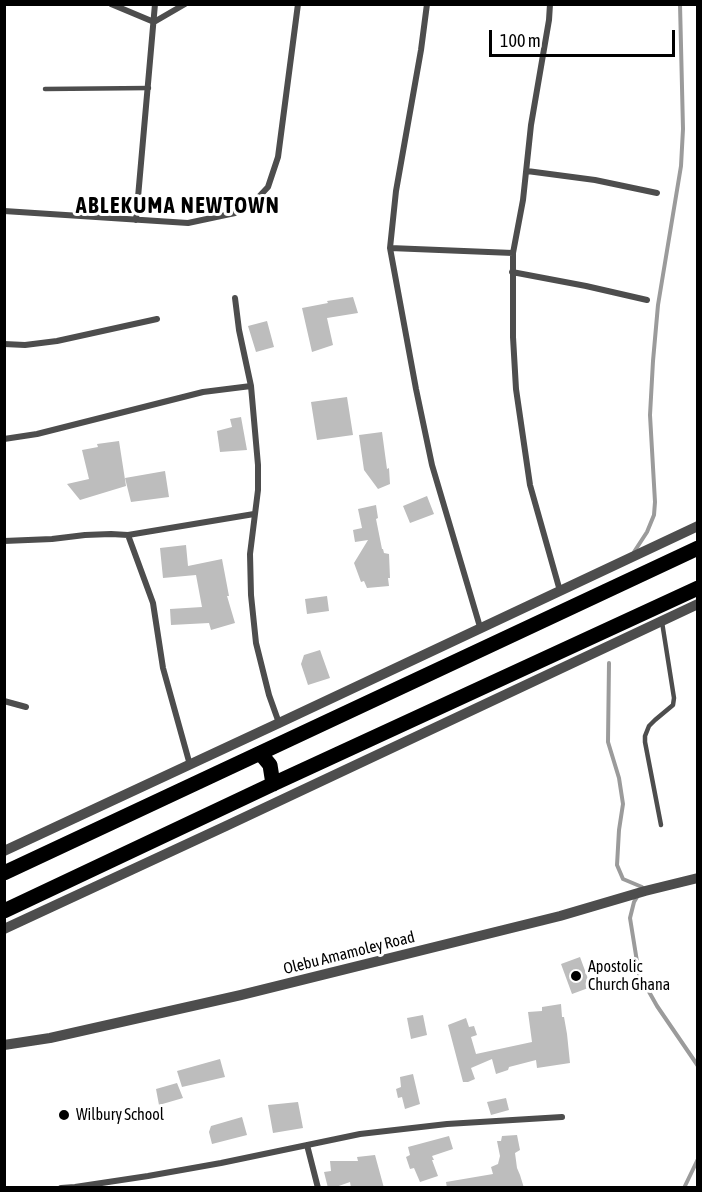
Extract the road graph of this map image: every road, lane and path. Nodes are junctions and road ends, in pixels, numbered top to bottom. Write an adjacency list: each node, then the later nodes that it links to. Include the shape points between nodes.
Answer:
1 (111, 4): 7 (street)
2 (155, 4): 7 (street)
3 (185, 4): 7 (street)
4 (298, 4): 13 (street, via 278,158 268,187 254,202 235,213 188,223)
5 (427, 4): 14 (street)
6 (549, 4): 10 (street)
7 (154, 22): 8 (street)
8 (149, 87): 9 (lane); 13 (street)
9 (45, 89)
10 (527, 171): 11 (street); 15 (street)
11 (657, 193)
12 (4, 211): 13 (street)
13 (136, 220)
14 (390, 248): 15 (street); 32 (street, via 432,465)
15 (513, 253): 16 (street)
16 (512, 272): 18 (street); 29 (street, via 516,388 530,485)
17 (235, 298): 21 (street)
18 (647, 300)
19 (157, 320): 20 (street, via 57,341)
20 (4, 345)
21 (251, 386): 22 (street, via 203,392); 23 (street, via 258,465)
22 (4, 439)
23 (254, 514): 25 (street); 35 (street, via 250,554 256,643)
24 (698, 525): 29 (street)
25 (128, 535): 26 (street); 37 (street, via 153,603 163,668)
26 (4, 541)
27 (698, 548): 36 (main road)
28 (698, 588): 38 (main road)
29 (560, 591): 32 (street)
30 (698, 604): 31 (street)
31 (662, 621): 39 (lane, via 673,705 649,726 645,736); 44 (street)
32 (480, 627): 35 (street)
33 (4, 701): 34 (street)
34 (26, 707)
35 (279, 723): 37 (street)
36 (260, 753): 38 (main road, via 270,765); 41 (main road)
37 (190, 765): 40 (street)
38 (273, 784): 43 (main road)
39 (661, 825)
40 (4, 850)
41 (4, 873)
42 (698, 878): 45 (street, Olebu Amamoley Road, via 253,992)
43 (4, 911)
44 (4, 929)
45 (4, 1045)
46 (561, 1117): 47 (street, via 447,1124 360,1134)
47 (307, 1145): 48 (street, via 148,1176); 49 (street)
48 (61, 1188)
49 (318, 1188)

